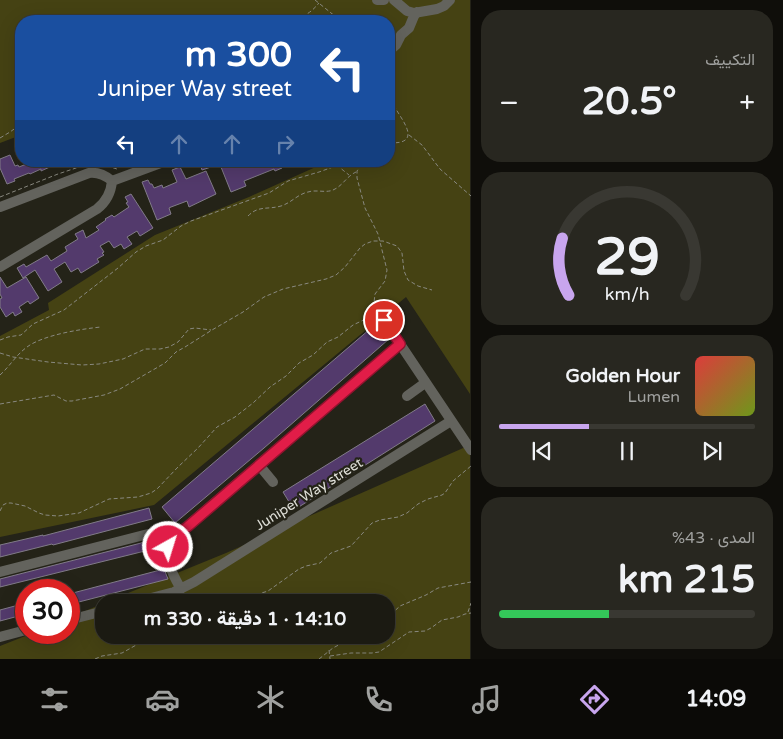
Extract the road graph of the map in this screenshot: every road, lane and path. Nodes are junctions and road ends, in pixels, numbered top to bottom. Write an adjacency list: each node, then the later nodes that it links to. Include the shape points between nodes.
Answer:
1 (315, 0): 6 (path)
2 (377, 0): 3 (street)
3 (384, 0)
4 (394, 0): 7 (street, via 407,11)
5 (450, 0): 7 (street, via 437,9)
6 (319, 3): 8 (path); 9 (path)
7 (417, 12): 10 (street)
8 (307, 15)
9 (334, 15)
10 (395, 47)
11 (395, 108): 13 (path)
12 (15, 128): 14 (path)
13 (408, 134): 15 (path, via 404,141); 21 (path, via 422,144 440,168)
14 (0, 138)
15 (395, 142)
16 (150, 167): 20 (street)
17 (360, 167): 18 (path)
18 (357, 171): 19 (path); 24 (path, via 365,208)
19 (350, 175): 23 (path, via 332,191 307,192 286,204 260,208); 30 (path, via 339,167 333,167 288,181 269,194 191,221 163,240 136,252 64,310 33,324 20,334)
20 (112, 181): 22 (street, via 99,173 89,173); 25 (street, via 106,200 97,210)
21 (470, 196)
22 (0, 207)
23 (248, 216)
24 (380, 240): 26 (path, via 399,248 408,280); 29 (path, via 365,244 336,275 268,295); 43 (path, via 387,274 375,294 370,317 327,342 235,417 217,427 157,489 138,497 108,499 72,515 45,515 9,503 2,505)
25 (0, 267)
26 (432, 290)
27 (384, 320): 31 (street)
28 (101, 327): 33 (path, via 64,333 33,343)
29 (212, 330): 33 (path, via 189,328 178,342 169,346 145,349 107,363 82,365); 37 (path, via 176,352 165,363 112,392 72,401 54,395)
30 (0, 340)
31 (400, 344): 35 (street); 40 (street)
32 (0, 353): 33 (path)
33 (15, 358): 34 (path)
34 (0, 375)
35 (425, 382): 36 (street); 38 (street)
36 (407, 396)
37 (0, 404)
38 (451, 421): 39 (street); 47 (street, Juniper Way street)
39 (470, 450)
40 (259, 465): 42 (street); 44 (street, via 186,528)
41 (470, 466): 49 (path, via 442,495 418,504 398,518 376,521 351,546 331,553 320,563 292,573 268,591)
42 (274, 482)
43 (0, 511)
44 (171, 535): 45 (street, via 148,534); 47 (street, via 169,565)
45 (0, 572)
46 (470, 582): 51 (path, via 438,588)
47 (181, 589): 48 (street, Juniper Way street)
48 (164, 594)
49 (258, 594)
50 (470, 603): 53 (path)
51 (395, 611)
52 (95, 613): 54 (street)
53 (469, 613): 60 (path, via 442,620 425,631 409,632 379,652)
54 (80, 617)
55 (15, 633): 56 (street)
56 (0, 637)
57 (138, 644): 61 (path, via 122,653)
58 (340, 644): 59 (path)
59 (329, 650): 60 (path); 62 (path)
60 (330, 658)
61 (95, 659)
62 (319, 659)

